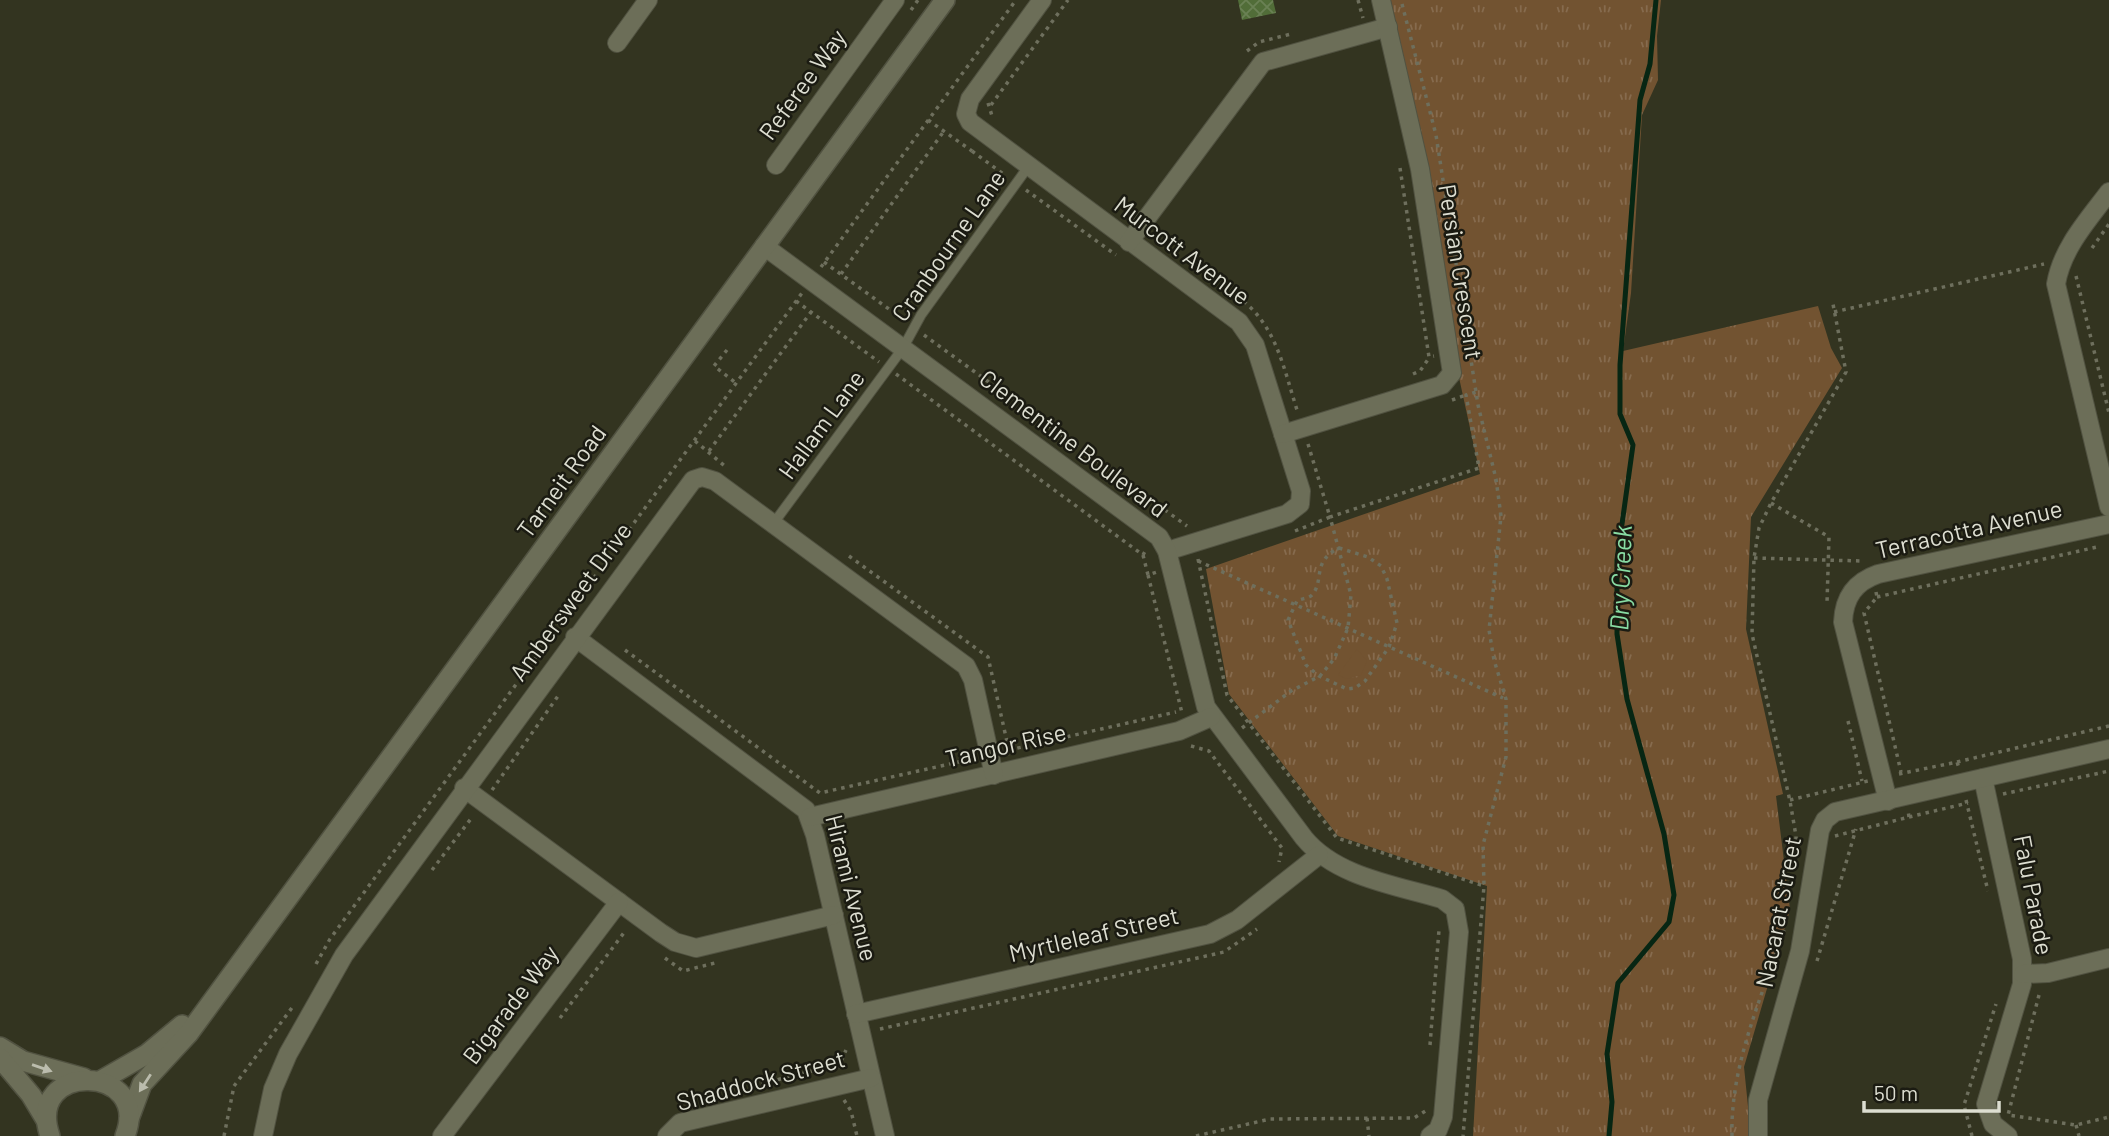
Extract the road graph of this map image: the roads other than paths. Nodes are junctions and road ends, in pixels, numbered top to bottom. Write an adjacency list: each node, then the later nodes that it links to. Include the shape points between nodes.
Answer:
1 (648, 0): 7 (street)
2 (895, 0): 8 (street, Referee Way)
3 (945, 0): 12 (street, Tarneit Road)
4 (1042, 0): 9 (street, Murcott Avenue, via 974,93 966,114 976,128)
5 (1381, 0): 6 (street, Persian Crescent)
6 (1388, 27): 11 (street, via 1264,62); 14 (street, Persian Crescent, via 1420,169 1452,373 1442,385 1303,428)
7 (617, 43)
8 (776, 165)
9 (1028, 167): 11 (street, Murcott Avenue); 13 (lane, Cranbourne Lane, via 921,315)
10 (2109, 192): 15 (street, via 2056,284)
11 (1129, 242): 14 (street, Murcott Avenue, via 1239,322 1255,345)
12 (764, 246): 13 (street, Clementine Boulevard); 32 (street, Tarneit Road)
13 (903, 348): 16 (lane, Hallam Lane); 18 (street, Clementine Boulevard, via 1156,534)
14 (1286, 442): 18 (street, Murcott Avenue, via 1302,498 1294,511)
15 (2109, 507)
16 (773, 524): 19 (street, Ambersweet Drive, via 715,481 693,480); 22 (street, Ambersweet Drive, via 966,666)
17 (2109, 524): 25 (street, Terracotta Avenue, via 1878,574 1862,580 1851,592 1843,607 1843,622)
18 (1169, 560): 20 (street, Clementine Boulevard)
19 (575, 638): 24 (street, Ambersweet Drive); 26 (street, Hirami Avenue, via 782,790)
20 (1211, 717): 22 (street, Tangor Rise, via 1185,729); 27 (street, Clementine Boulevard)
21 (2109, 749): 23 (street, Nacarat Street)
22 (994, 775): 26 (street, Tangor Rise)
23 (1983, 778): 25 (street, Nacarat Street); 31 (street, Falu Parade, via 2021,944)
24 (464, 788): 28 (street); 40 (street, Ambersweet Drive, via 344,955 288,1054 273,1088)
25 (1888, 801): 45 (street, Nacarat Street, via 1835,812 1822,825 1800,951 1758,1100)
26 (810, 817): 29 (street, Hirami Avenue)
27 (1319, 855): 33 (street, Myrtleleaf Street, via 1237,920 1209,934); 44 (street, Clementine Boulevard, via 1350,871 1447,902 1458,914 1443,1110 1440,1127)
28 (619, 902): 29 (street, via 675,943 696,948); 41 (street, Bigarade Way)
29 (834, 915): 33 (street, Hirami Avenue)
30 (2109, 958): 31 (street, via 2048,973)
31 (2023, 974): 46 (street, Falu Parade, via 1986,1104 1993,1124)
32 (219, 992): 37 (street, Tarneit Road, via 147,1054); 39 (street, Tarneit Road, one-way to 39, via 142,1084)
33 (856, 1014): 36 (street, Hirami Avenue)
34 (0, 1048): 37 (street, one-way to 37, via 51,1071)
35 (0, 1058): 38 (street, via 31,1095)
36 (871, 1078): 42 (street, Shaddock Street, via 680,1123); 43 (street, Hirami Avenue)
37 (94, 1079): 38 (street, Tarneit Road, via 75,1080 54,1096); 39 (street, via 121,1095)
38 (48, 1128)
39 (128, 1131)
40 (263, 1136)
41 (442, 1136)
42 (667, 1136)
43 (885, 1136)
44 (1430, 1136)
45 (1758, 1136)
46 (2008, 1136)

